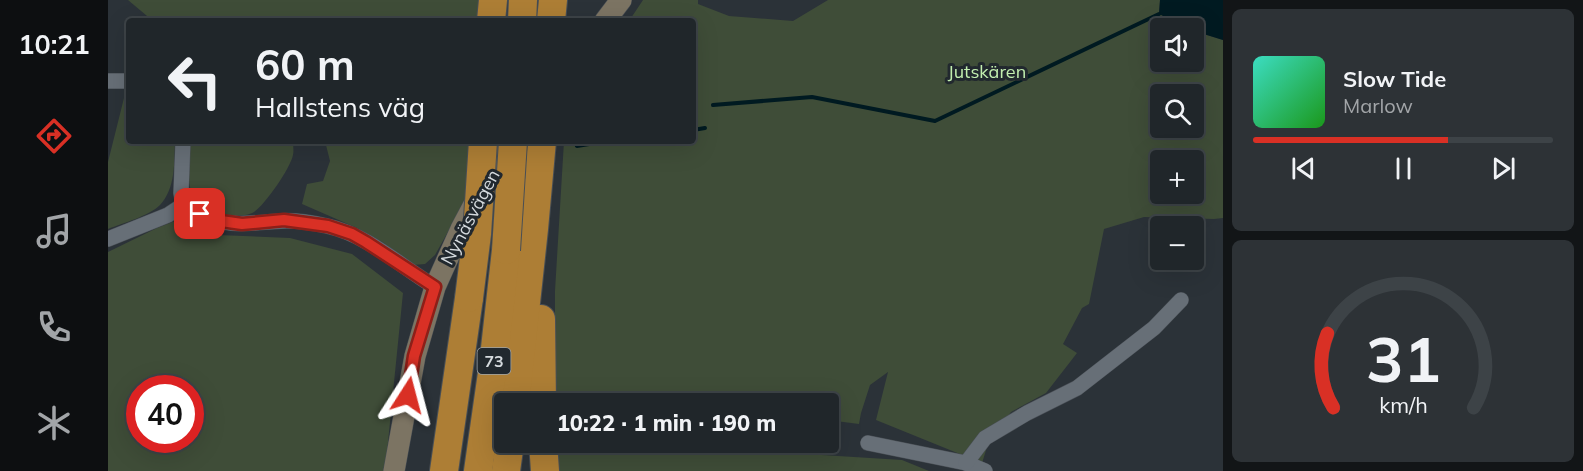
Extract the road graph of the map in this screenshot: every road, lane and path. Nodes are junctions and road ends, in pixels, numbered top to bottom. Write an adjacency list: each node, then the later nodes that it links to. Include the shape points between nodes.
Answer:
1 (493, 0): 4 (highway)
2 (523, 0): 5 (highway)
3 (621, 0): 6 (street)
4 (492, 18)
5 (522, 18)
6 (606, 18)
7 (108, 81): 8 (street)
8 (126, 81)
9 (183, 144): 14 (street)
10 (483, 144): 26 (highway, bridge, via 477,234)
11 (511, 144): 17 (street, Nynäsvägen, via 486,182)
12 (513, 144): 27 (highway, Nynäsvägen / 73, bridge, via 506,250)
13 (541, 145): 15 (highway, 73)
14 (183, 205): 16 (street); 17 (street, via 214,220 242,224 284,220 328,226 352,234)
15 (538, 228): 19 (highway, 73); 20 (highway)
16 (108, 239)
17 (435, 287): 25 (street, Nynäsvägen, via 414,356)
18 (1181, 300): 24 (street, via 1154,328 1077,388 985,438)
19 (516, 393)
20 (542, 393)
21 (868, 443): 24 (street)
22 (508, 453): 28 (highway)
23 (544, 453): 29 (highway)
24 (966, 463): 30 (street)
25 (394, 471)
26 (444, 471)
27 (478, 471)
28 (506, 471)
29 (545, 471)
30 (986, 471)

